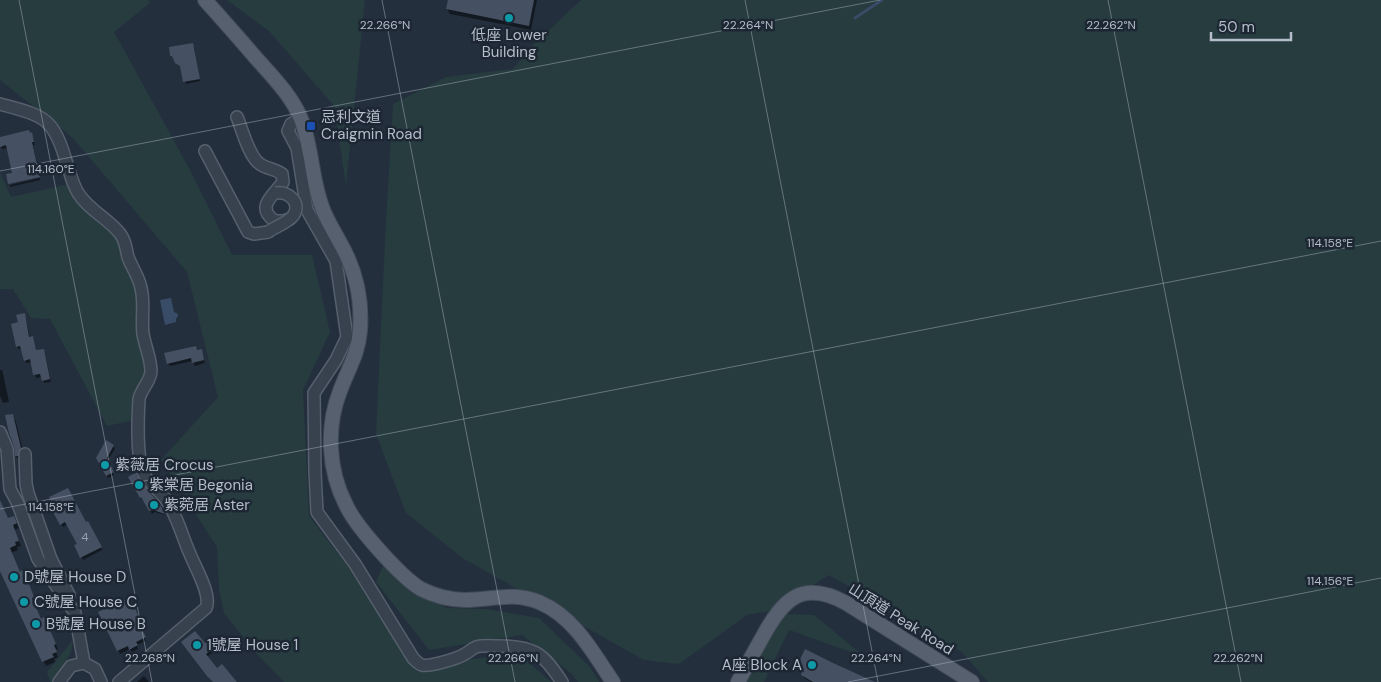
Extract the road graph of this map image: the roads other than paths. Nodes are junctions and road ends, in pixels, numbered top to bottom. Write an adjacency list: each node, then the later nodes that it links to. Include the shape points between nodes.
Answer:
1 (204, 0): 4 (main road, via 280,86)
2 (0, 104): 14 (street, via 36,114 51,125 79,194 124,240 142,290 142,327 151,370 139,399 141,463 146,478 163,495 180,524 208,604)
3 (237, 116): 6 (street, via 254,159 282,174 284,182)
4 (301, 118): 7 (street, via 291,124 288,131 298,148); 16 (main road, via 315,185 324,212 350,264 361,312 356,354 337,399 331,429 333,466 346,506 364,532 418,587 450,599 514,596 546,606 572,625)
5 (206, 151): 6 (street, bridge, via 248,232 268,232 290,218 296,204 285,193)
6 (276, 193): 7 (street, via 266,204 267,213 275,221 284,222)
7 (307, 210): 15 (street, via 336,260 347,337 314,393 317,512 355,564 418,664 428,666 480,646 521,647 542,657)
8 (0, 432): 10 (street, via 7,449 10,488 38,559)
9 (25, 454): 10 (street, via 28,493 50,559 67,589)
10 (75, 613): 11 (street)
11 (84, 663): 12 (street, via 71,666); 13 (street, via 95,669)
12 (58, 682)
13 (101, 682)
14 (119, 682)
15 (562, 682)
16 (613, 682)
17 (738, 682): 18 (main road, 山頂道 Peak Road, via 778,610 794,597 812,592 831,595 846,603)
18 (972, 682)

